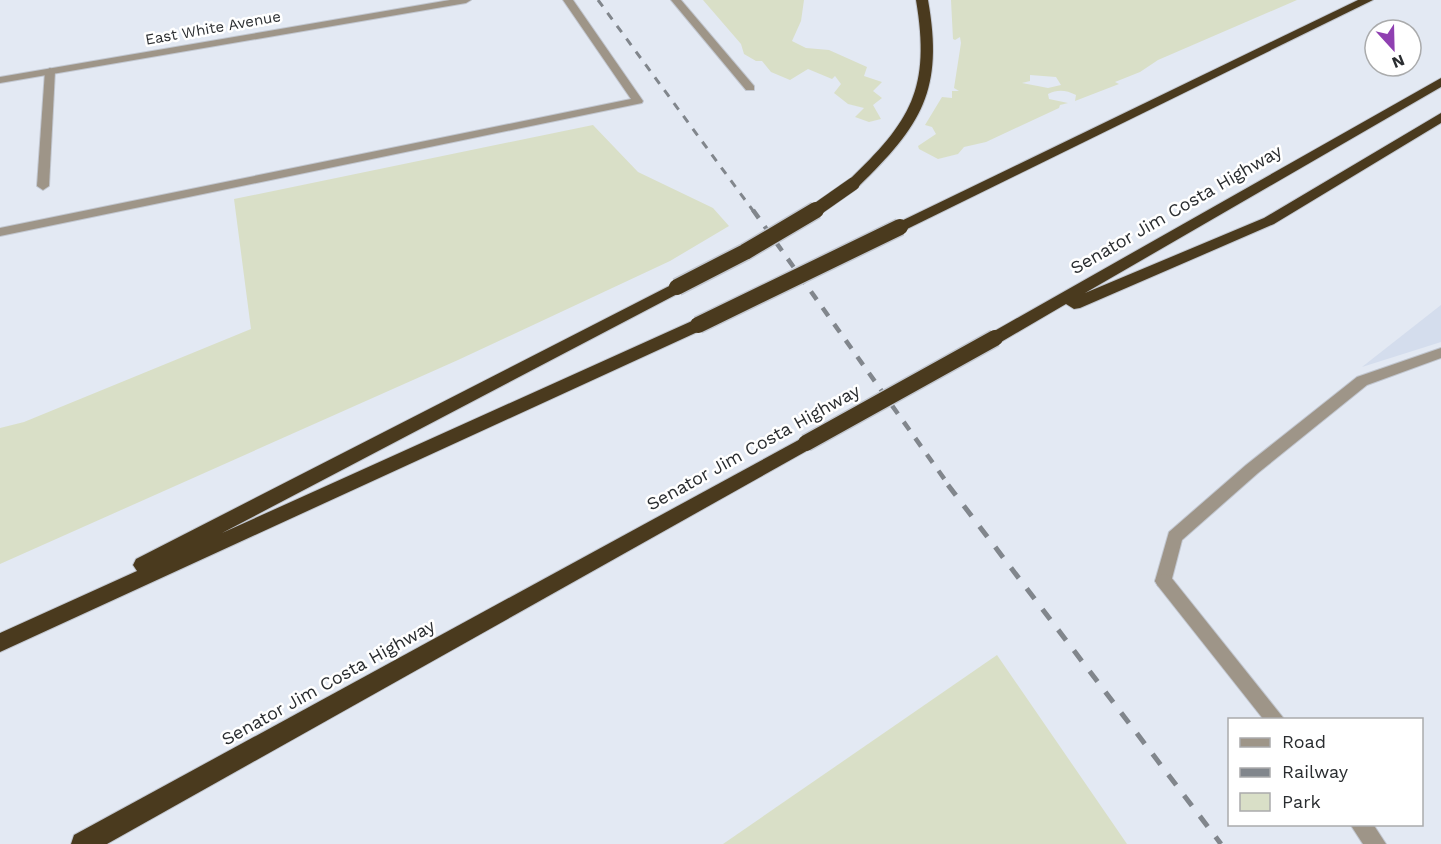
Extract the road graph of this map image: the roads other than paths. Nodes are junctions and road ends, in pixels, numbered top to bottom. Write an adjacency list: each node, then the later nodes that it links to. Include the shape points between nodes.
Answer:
1 (466, 0): 6 (street, East White Avenue)
2 (568, 0): 12 (street, via 638,101)
3 (676, 0): 9 (street)
4 (922, 0): 15 (highway, bridge, via 929,44 926,84 916,110 884,156 815,213)
5 (1367, 0): 15 (highway, bridge, via 698,325)
6 (50, 71): 7 (street, East White Avenue); 11 (street)
7 (0, 80)
8 (1441, 82): 13 (highway, Senator Jim Costa Highway)
9 (750, 88)
10 (1441, 117): 13 (highway, via 1269,221)
11 (43, 186)
12 (0, 232)
13 (995, 338): 18 (highway, Senator Jim Costa Highway, bridge)
14 (1441, 352): 16 (street, via 1362,381 1175,537 1164,581)
15 (0, 641)
16 (1274, 718)
17 (1361, 826): 19 (street)
18 (83, 844)
19 (1376, 844)

